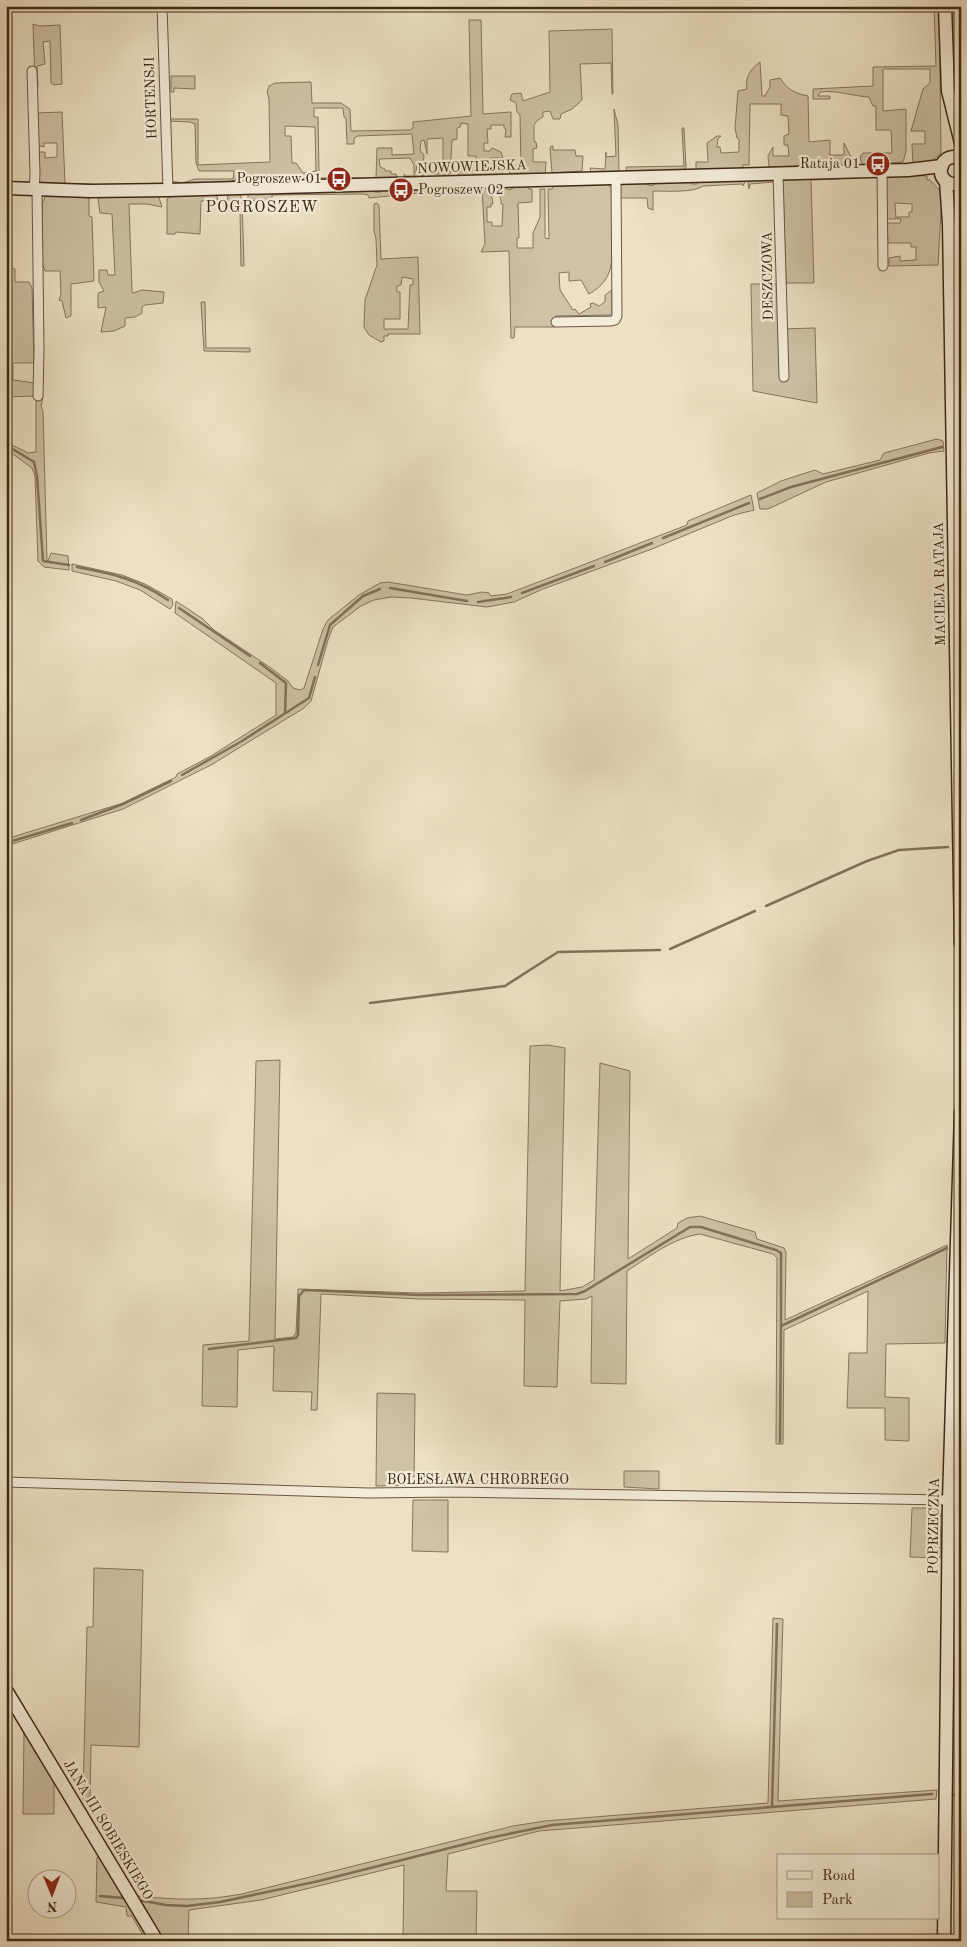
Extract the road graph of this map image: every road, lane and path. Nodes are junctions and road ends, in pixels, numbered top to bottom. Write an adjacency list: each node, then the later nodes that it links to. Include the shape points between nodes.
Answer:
1 (162, 6): 13 (street, HORTENSJI)
2 (945, 6): 4 (street, MACIEJA RATAJA, via 948,91)
3 (32, 71): 12 (street)
4 (956, 127): 5 (street, MACIEJA RATAJA); 6 (street, MACIEJA RATAJA)
5 (961, 143)
6 (948, 168): 7 (street, NOWOWIEJSKA); 10 (street, NOWOWIEJSKA, via 951,184); 14 (street, MACIEJA RATAJA)
7 (882, 170): 8 (street, NOWOWIEJSKA); 15 (street)
8 (778, 174): 9 (street, NOWOWIEJSKA); 17 (street, DESZCZOWA)
9 (616, 178): 13 (street, NOWOWIEJSKA); 16 (street, via 617,316 611,321)
10 (961, 183): 14 (street, MACIEJA RATAJA)
11 (6, 188): 12 (street, NOWOWIEJSKA)
12 (36, 190): 13 (street, NOWOWIEJSKA); 18 (street)
13 (168, 190)
14 (949, 223): 19 (street, MACIEJA RATAJA)
15 (884, 266)
16 (556, 322)
17 (784, 378)
18 (38, 396)
19 (961, 944)
20 (961, 1112): 21 (street, POPRZECZNA)
21 (955, 1454): 23 (street, POPRZECZNA)
22 (6, 1482): 23 (street, BOLESŁAWA CHROBREGO, via 368,1493)
23 (949, 1500): 26 (street, POPRZECZNA)
24 (6, 1690): 25 (street, JANA III SOBIESKIEGO)
25 (157, 1941)
26 (944, 1941)

